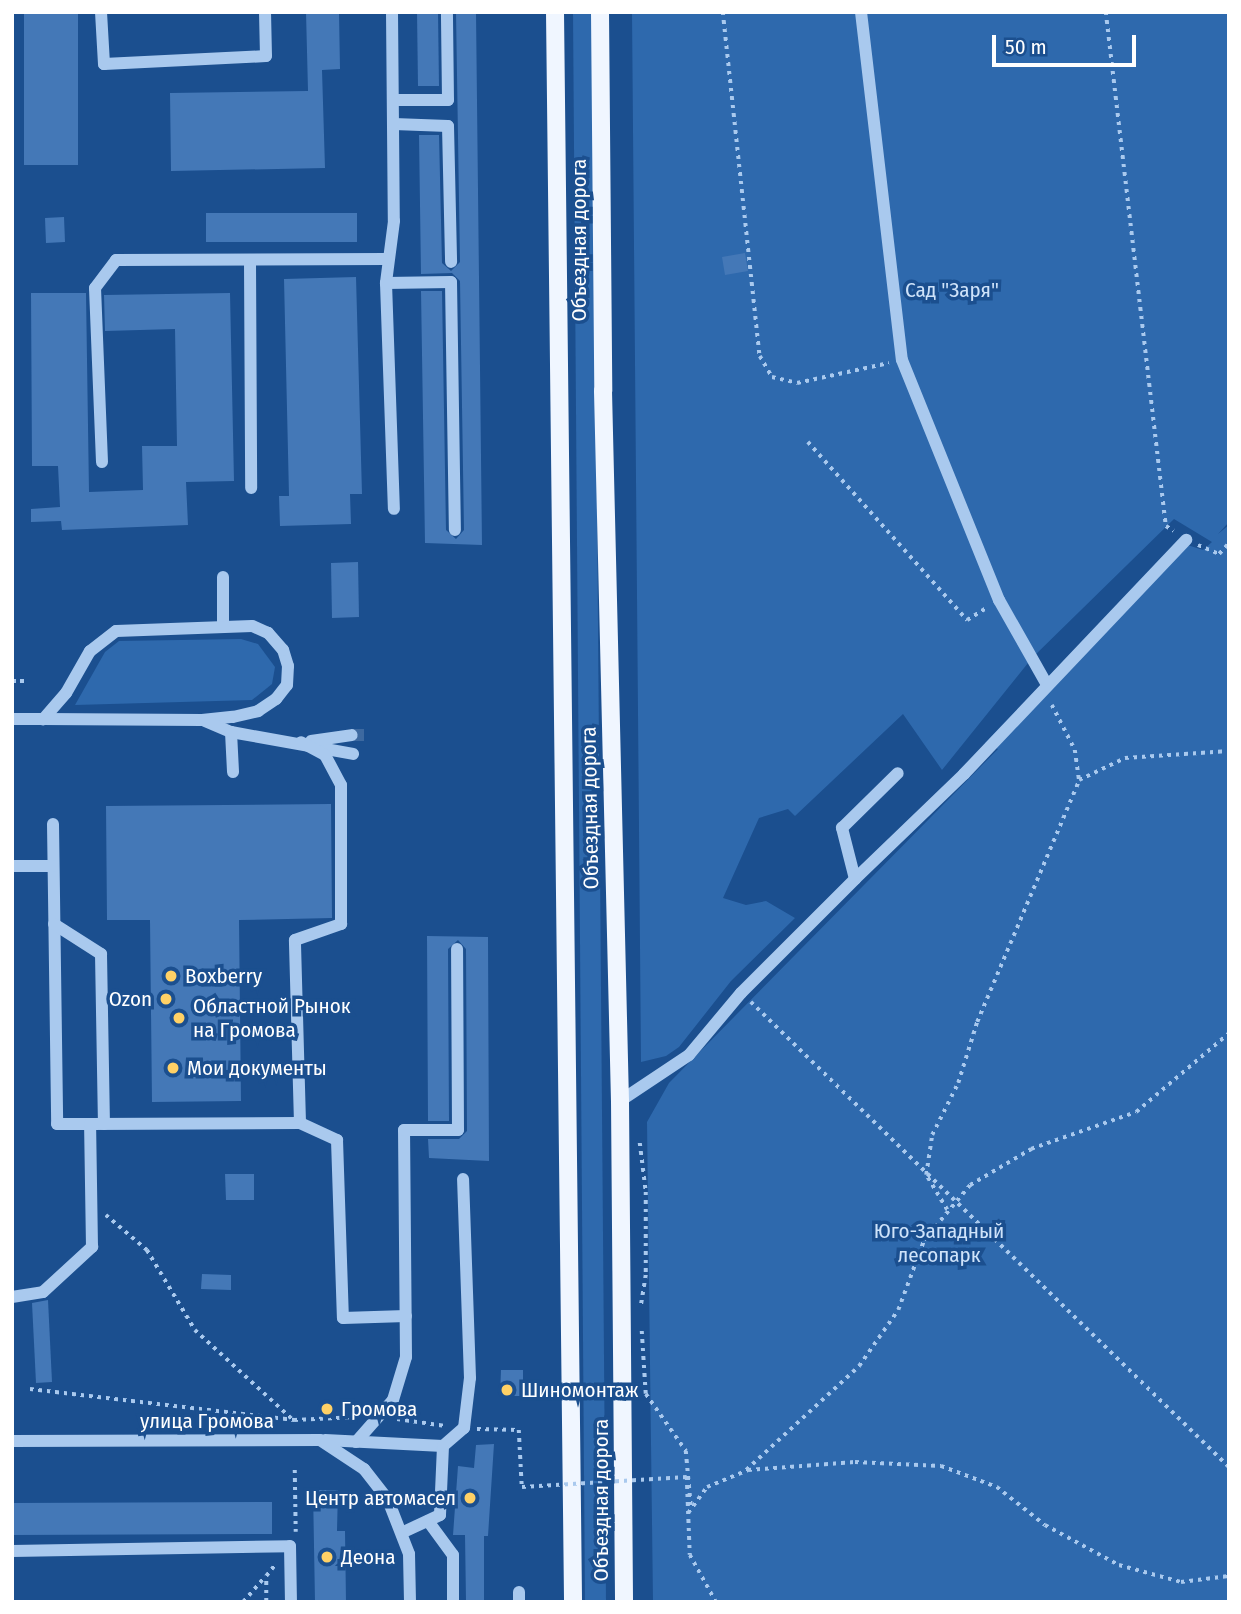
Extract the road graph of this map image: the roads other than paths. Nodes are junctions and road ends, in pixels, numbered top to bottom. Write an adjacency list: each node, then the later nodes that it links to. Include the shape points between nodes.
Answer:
1 (101, 12): 2 (street, via 104,64 267,56)
2 (265, 12)
3 (392, 12): 8 (street)
4 (447, 12): 8 (street, via 448,100)
5 (555, 12): 54 (main road, Объездная дорога)
6 (600, 12): 37 (main road, Объездная дорога, via 603,391)
7 (860, 12): 21 (street, via 902,360 999,600)
8 (396, 100): 9 (street)
9 (394, 124): 10 (street, via 394,221); 12 (street, via 448,126)
10 (386, 259): 11 (street); 13 (street)
11 (250, 262): 14 (street, via 116,260 95,288); 15 (street)
12 (451, 262)
13 (386, 283): 16 (street); 17 (street, via 451,282)
14 (102, 462)
15 (251, 488)
16 (394, 509)
17 (455, 530)
18 (1186, 540): 21 (street)
19 (223, 577): 20 (street)
20 (223, 625): 23 (street, via 116,631 90,651 66,693); 24 (street, via 252,626 268,633 283,650 287,685 258,711)
21 (1046, 685): 34 (street, via 964,774)
22 (12, 719): 23 (street)
23 (43, 719): 24 (street)
24 (202, 720): 25 (street)
25 (231, 732): 27 (street); 29 (street)
26 (352, 735): 27 (street)
27 (301, 742): 28 (street); 38 (street, via 325,755 341,785 341,923 295,940)
28 (353, 754)
29 (233, 772)
30 (898, 773): 34 (street, via 842,828)
31 (53, 824): 33 (street)
32 (12, 866): 33 (street)
33 (53, 866): 35 (street)
34 (855, 878): 37 (street, via 741,993 690,1055)
35 (54, 924): 39 (street, via 57,1124); 40 (street, via 101,954)
36 (457, 948): 43 (street, via 458,1130 404,1130)
37 (620, 1101): 55 (main road, Объездная дорога)
38 (300, 1123): 40 (street); 43 (street, via 337,1140 343,1318)
39 (90, 1124): 40 (street); 42 (street, via 92,1247 43,1292)
40 (104, 1124)
41 (463, 1179): 47 (street, via 470,1378 464,1428)
42 (12, 1297)
43 (406, 1316): 46 (street, via 401,1385 381,1417)
44 (320, 1440): 45 (street, улица Громова); 46 (street, улица Громова); 49 (street, via 353,1460 382,1491)
45 (12, 1441)
46 (356, 1441): 47 (street, улица Громова)
47 (443, 1446): 48 (street, via 440,1516)
48 (428, 1521): 49 (street); 53 (street, via 453,1555)
49 (404, 1532): 52 (street)
50 (12, 1551): 51 (street, via 289,1546)
51 (291, 1602)
52 (410, 1602)
53 (453, 1602)
54 (573, 1602)
55 (624, 1602)

